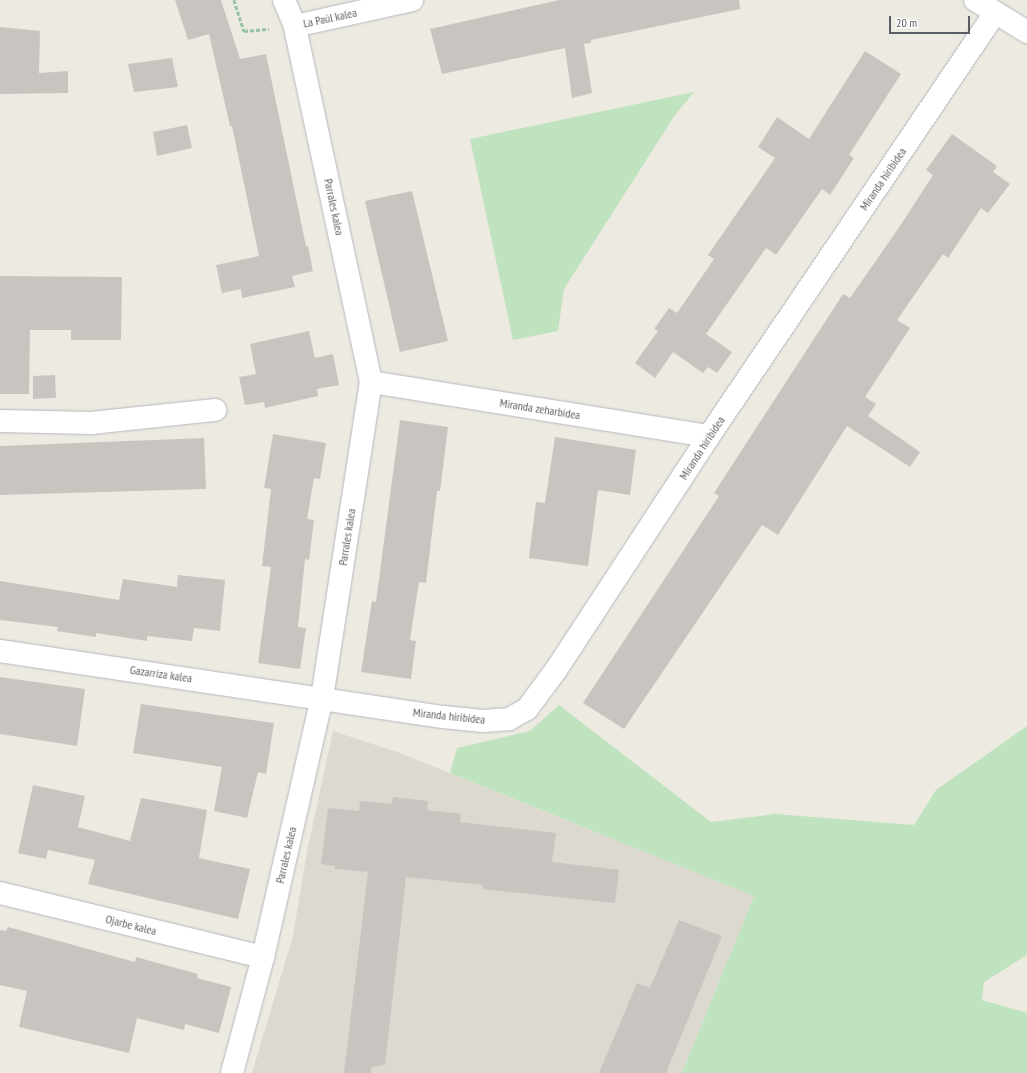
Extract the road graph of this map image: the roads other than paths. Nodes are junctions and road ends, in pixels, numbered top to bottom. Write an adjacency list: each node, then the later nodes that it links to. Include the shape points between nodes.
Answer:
1 (284, 0): 5 (street, Parrales kalea)
2 (412, 0): 5 (street, La Paúl kalea)
3 (975, 0): 4 (street)
4 (995, 13): 6 (street); 10 (street, Miranda hiribidea)
5 (295, 26): 7 (street, Parrales kalea)
6 (1027, 32)
7 (371, 382): 10 (street, Miranda zeharbidea); 12 (street, Parrales kalea)
8 (214, 410): 9 (street, via 91,423)
9 (0, 421)
10 (709, 436): 12 (street, Miranda hiribidea, via 556,670 527,709 509,719 482,721)
11 (0, 651): 12 (street, Gazarriza kalea)
12 (322, 698): 14 (street, Parrales kalea)
13 (0, 893): 14 (street, Ojarbe kalea)
14 (263, 956): 15 (street, Parrales kalea)
15 (232, 1073)

